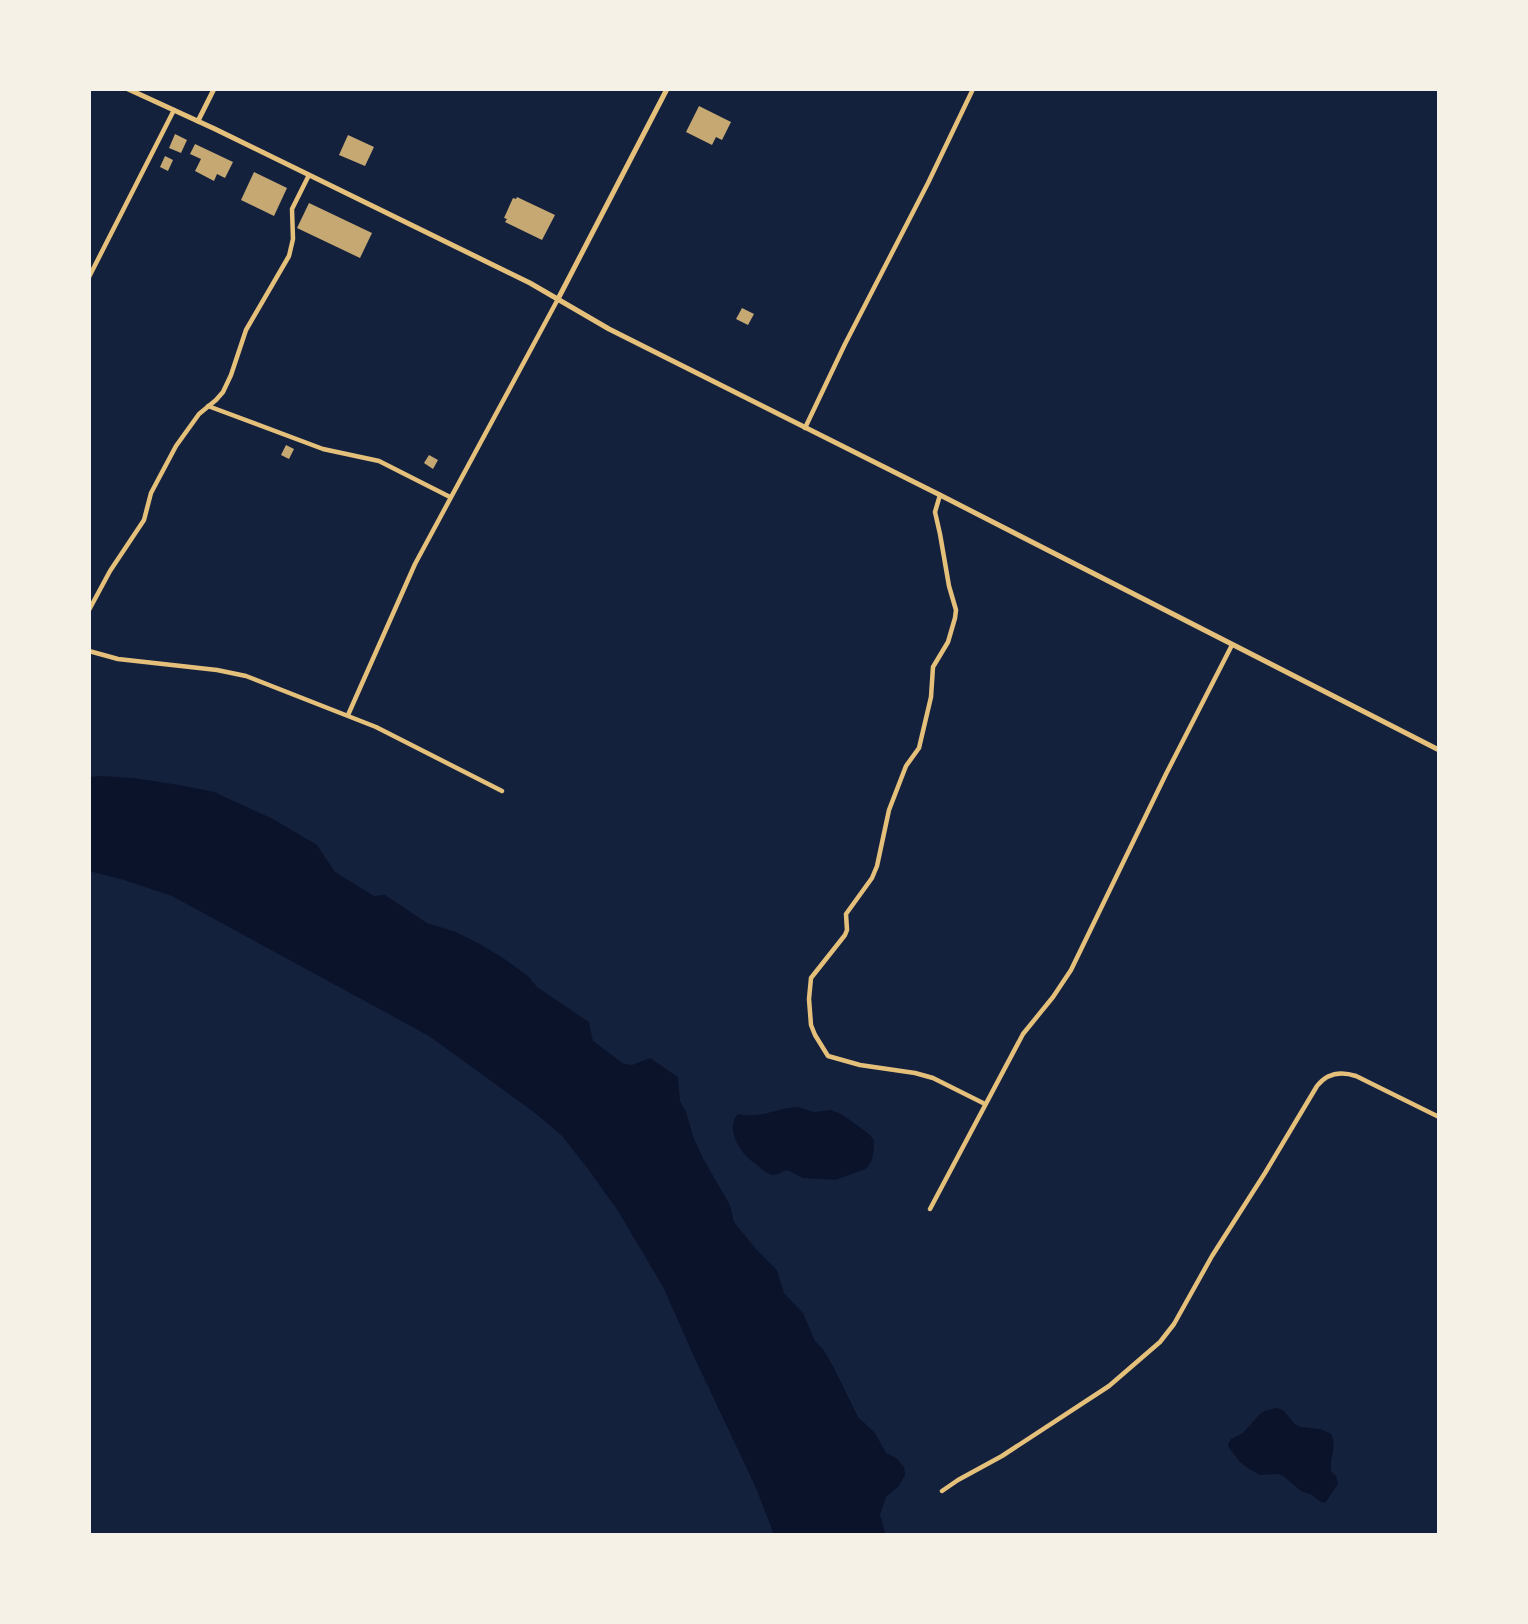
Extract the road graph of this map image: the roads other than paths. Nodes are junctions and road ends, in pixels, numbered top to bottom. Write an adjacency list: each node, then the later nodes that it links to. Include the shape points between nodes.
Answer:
1 (128, 89): 5 (street)
2 (214, 89): 6 (street)
3 (667, 89): 9 (street)
4 (973, 89): 11 (street)
5 (174, 110): 6 (street); 8 (street)
6 (198, 121): 7 (street)
7 (309, 175): 9 (street); 10 (street, via 292,209 289,256 246,330 223,392)
8 (89, 277)
9 (558, 299): 11 (street); 13 (street)
10 (208, 406): 13 (street, via 323,449 379,461); 14 (street, via 176,446 151,493 144,520)
11 (805, 428): 12 (street)
12 (940, 495): 15 (street); 20 (street, via 934,512 955,618 933,667 919,748 906,766 889,810 875,872 846,914 845,935 811,978 809,999 811,1025 828,1056 915,1073)
13 (450, 497): 17 (street)
14 (89, 610)
15 (1232, 645): 18 (street); 20 (street, via 1071,970 1023,1034)
16 (89, 651): 17 (street, via 246,676)
17 (348, 715): 19 (street)
18 (1439, 750)
19 (502, 791)
20 (985, 1104): 22 (street)
21 (1439, 1117): 23 (street, via 1356,1076 1325,1077 1160,1342 1109,1386)
22 (930, 1209)
23 (942, 1491)

